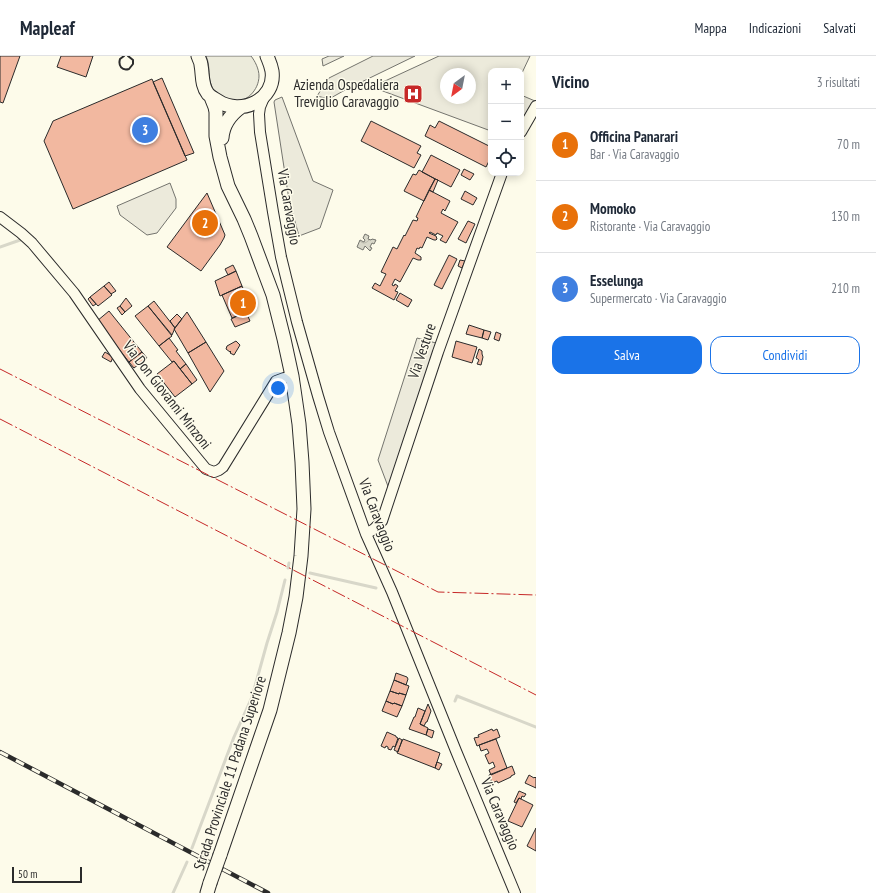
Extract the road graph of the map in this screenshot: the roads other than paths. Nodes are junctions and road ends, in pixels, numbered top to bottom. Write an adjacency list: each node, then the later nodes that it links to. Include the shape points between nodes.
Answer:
1 (198, 56): 4 (main road, via 202,81)
2 (267, 56): 3 (main road, Via Caravaggio, via 272,75)
3 (265, 95): 6 (main road, via 251,105); 8 (street, Via Caravaggio, via 260,111)
4 (211, 97): 6 (main road, via 230,106); 9 (main road, via 216,112 216,136)
5 (536, 106): 7 (street)
6 (242, 107): 8 (street, Via Caravaggio, via 252,113); 9 (main road, via 231,115 223,128)
7 (524, 127)
8 (260, 132): 13 (street, Via Caravaggio, via 281,257 297,322 329,432)
9 (220, 155): 12 (main road, via 228,186 248,229 273,295)
10 (501, 176): 13 (street, Via Vesture, via 438,352 382,521)
11 (0, 217): 12 (street, Via Don Giovanni Minzoni, via 32,243 74,293 140,389 206,469 214,472 223,467 276,381)
12 (292, 376): 14 (main road, Strada Provinciale 11 Padana Superiore, bridge, via 299,424 304,509 296,597 270,710)
13 (366, 534): 15 (street, Via Caravaggio)
14 (209, 888)
15 (515, 893)

